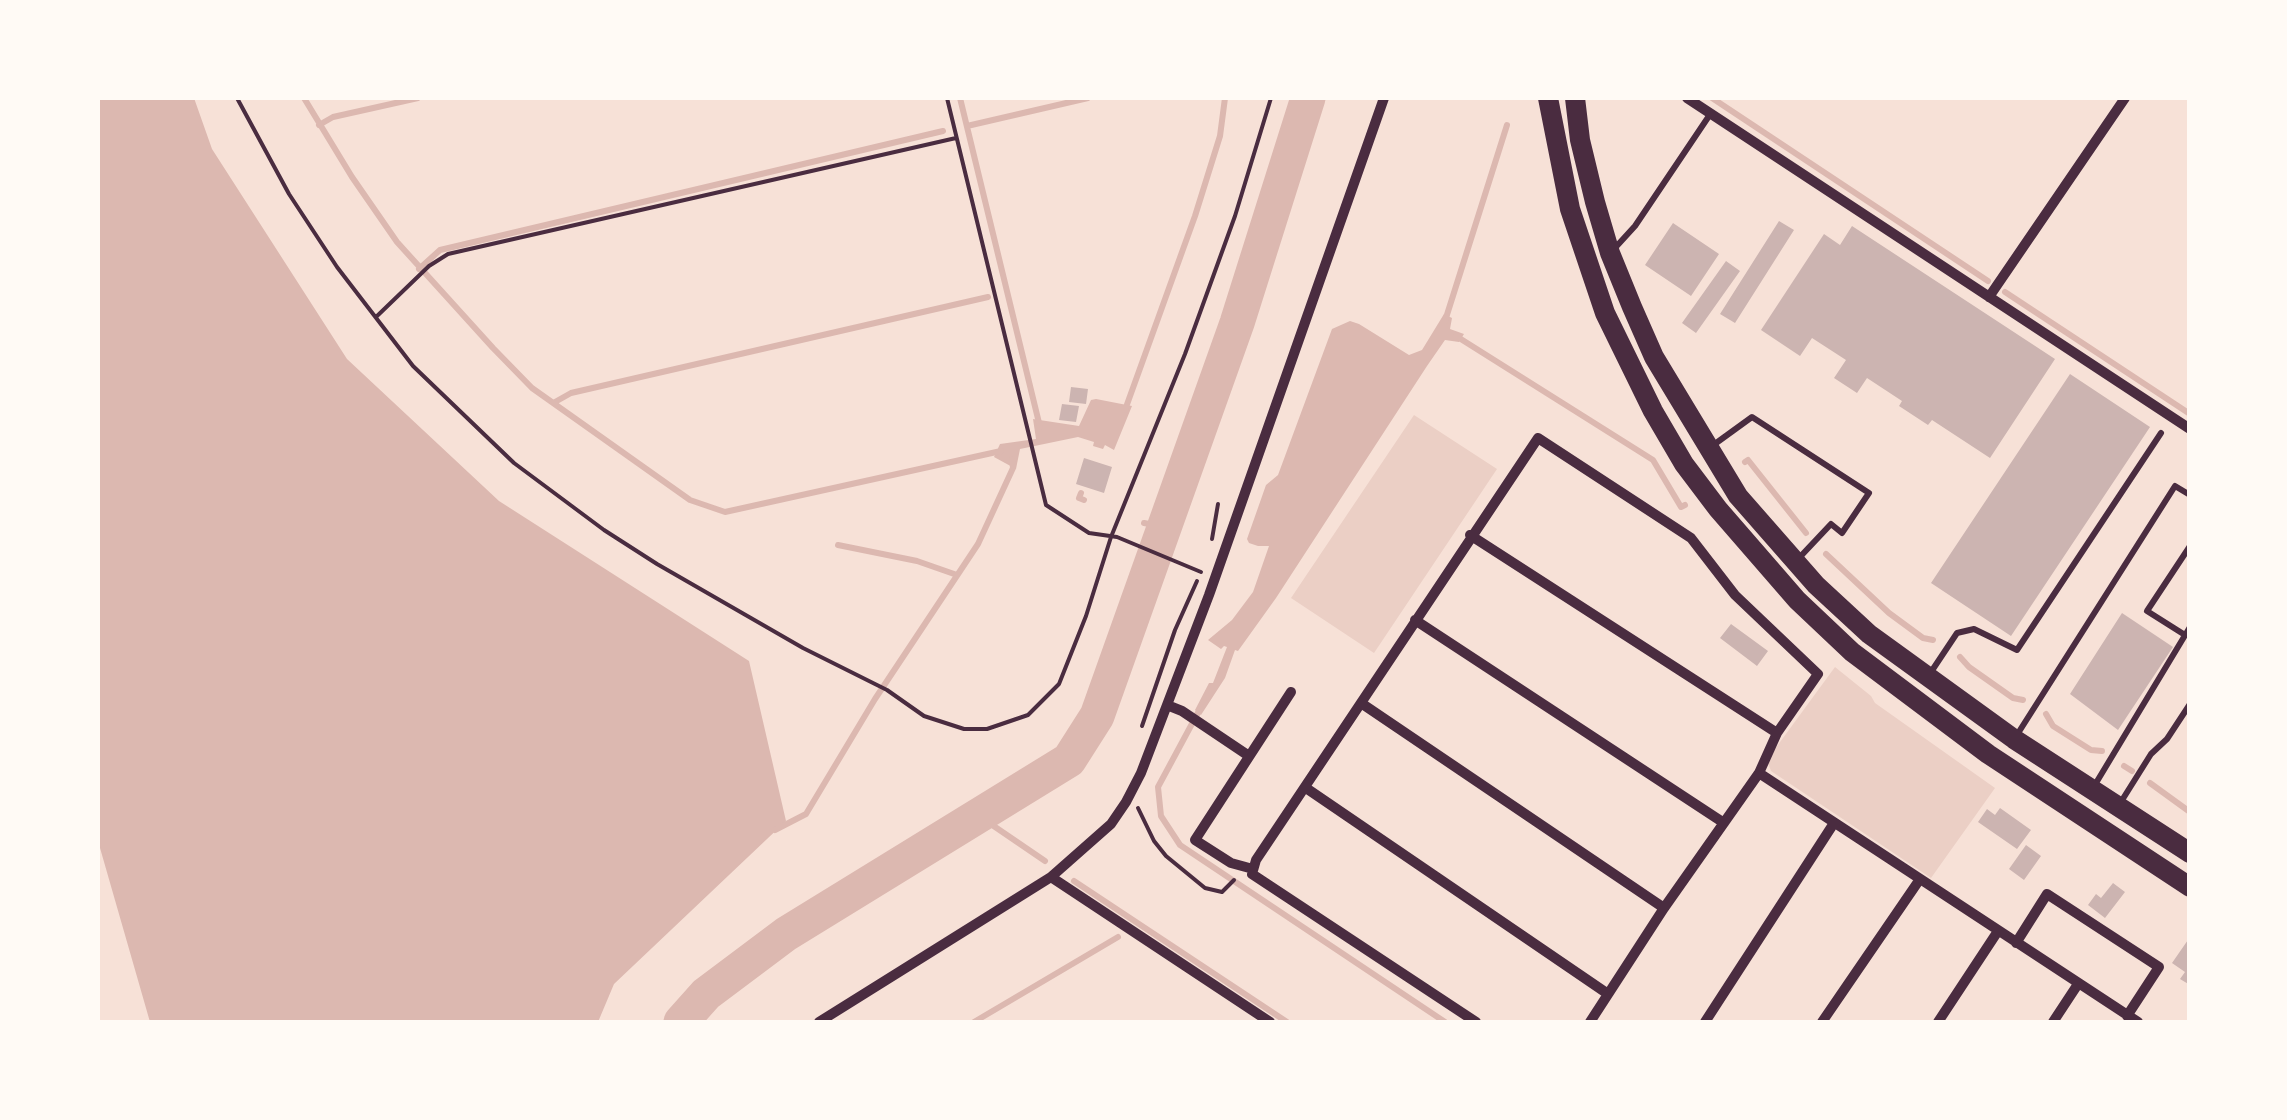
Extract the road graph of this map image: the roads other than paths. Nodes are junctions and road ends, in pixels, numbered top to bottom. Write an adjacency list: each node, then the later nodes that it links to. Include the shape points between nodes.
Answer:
1 (1384, 98): 22 (street)
2 (1548, 98): 36 (highway, via 1570,209 1605,313 1653,411 1718,509 1852,652 1988,754)
3 (1574, 98): 7 (highway)
4 (1687, 98): 6 (street)
5 (2125, 98): 8 (street)
6 (1711, 114): 7 (lane); 8 (street)
7 (1610, 253): 11 (highway, via 1654,357)
8 (1989, 297): 9 (street)
9 (2190, 429)
10 (2161, 433): 18 (lane, via 2017,650 1974,629 1957,633)
11 (1707, 450): 15 (highway); 15 (lane, via 1752,418 1869,493 1842,532 1831,524)
12 (2190, 495): 24 (lane, via 2176,486)
13 (1470, 535): 16 (street); 23 (street); 23 (street, via 1538,438 1691,538 1734,595 1818,674)
14 (2190, 546): 17 (lane, via 2147,610)
15 (1795, 562): 18 (highway, via 1869,634)
16 (1415, 620): 20 (street); 30 (street)
17 (2187, 631): 28 (lane)
18 (1928, 676): 24 (highway)
19 (1291, 692): 25 (street)
20 (1360, 703): 27 (street); 37 (street)
21 (2190, 704): 29 (lane)
22 (1167, 705): 25 (street); 34 (street, via 1133,789 1111,824)
23 (1777, 733): 26 (street)
24 (2014, 739): 28 (highway)
25 (1249, 756): 33 (street, via 1195,840)
26 (1759, 773): 30 (street); 31 (street)
27 (1306, 788): 33 (street); 41 (street)
28 (2092, 790): 29 (highway)
29 (2118, 806): 32 (highway)
30 (1724, 822): 37 (street)
31 (1834, 823): 35 (street); 47 (street)
32 (2190, 853)
33 (1253, 869): 45 (street, via 1262,883)
34 (1050, 878): 43 (street); 44 (street)
35 (1920, 879): 38 (street); 48 (street)
36 (2190, 887)
37 (1664, 908): 41 (street)
38 (1998, 932): 39 (street); 49 (street)
39 (2016, 943): 40 (street); 42 (street, via 2047,894 2158,967)
40 (2078, 984): 42 (street); 50 (street)
41 (1608, 994): 46 (street)
42 (2127, 1016): 51 (street)
43 (819, 1022)
44 (1270, 1022)
45 (1476, 1022)
46 (1590, 1022)
47 (1705, 1022)
48 (1822, 1022)
49 (1938, 1022)
50 (2053, 1022)
51 (2138, 1022)

